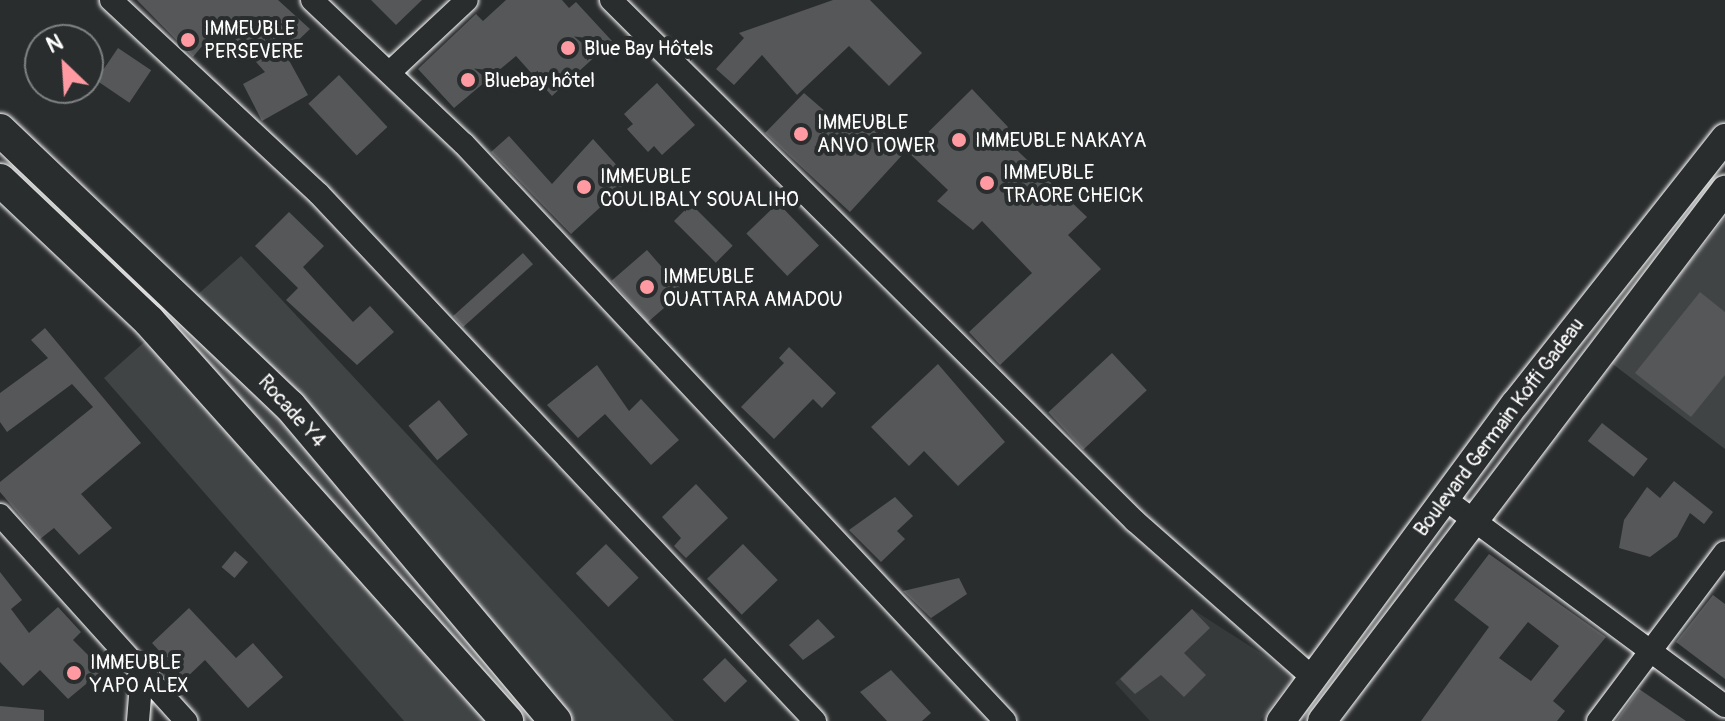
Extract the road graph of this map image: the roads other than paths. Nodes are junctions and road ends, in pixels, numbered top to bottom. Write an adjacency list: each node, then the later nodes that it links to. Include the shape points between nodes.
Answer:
1 (111, 0): 26 (street, via 319,194)
2 (312, 0): 5 (street)
3 (467, 0): 5 (street)
4 (611, 0): 18 (street, via 1135,521)
5 (390, 72): 27 (street)
6 (0, 130): 15 (highway, Rocade Y4, via 290,406)
7 (1725, 138): 10 (main road, Boulevard Germain Koffi Gadeau)
8 (0, 180): 14 (highway, via 149,321)
9 (1725, 190): 12 (main road, Boulevard Germain Koffi Gadeau)
10 (1445, 499): 12 (street); 18 (main road, Boulevard Germain Koffi Gadeau)
11 (0, 515): 17 (street)
12 (1473, 520): 16 (street); 29 (main road, Boulevard Germain Koffi Gadeau)
13 (1725, 552): 16 (street)
14 (397, 598): 22 (highway); 23 (highway)
15 (493, 643): 24 (highway, Rocade Y4); 25 (highway)
16 (1650, 651): 19 (street); 30 (street)
17 (142, 672): 20 (street); 21 (street)
18 (1313, 678): 28 (main road, Boulevard Germain Koffi Gadeau)
19 (1725, 706)
20 (138, 721)
21 (186, 721)
22 (476, 721)
23 (507, 721)
24 (555, 721)
25 (569, 721)
26 (815, 721)
27 (1005, 721)
28 (1281, 721)
29 (1322, 721)
30 (1598, 721)

